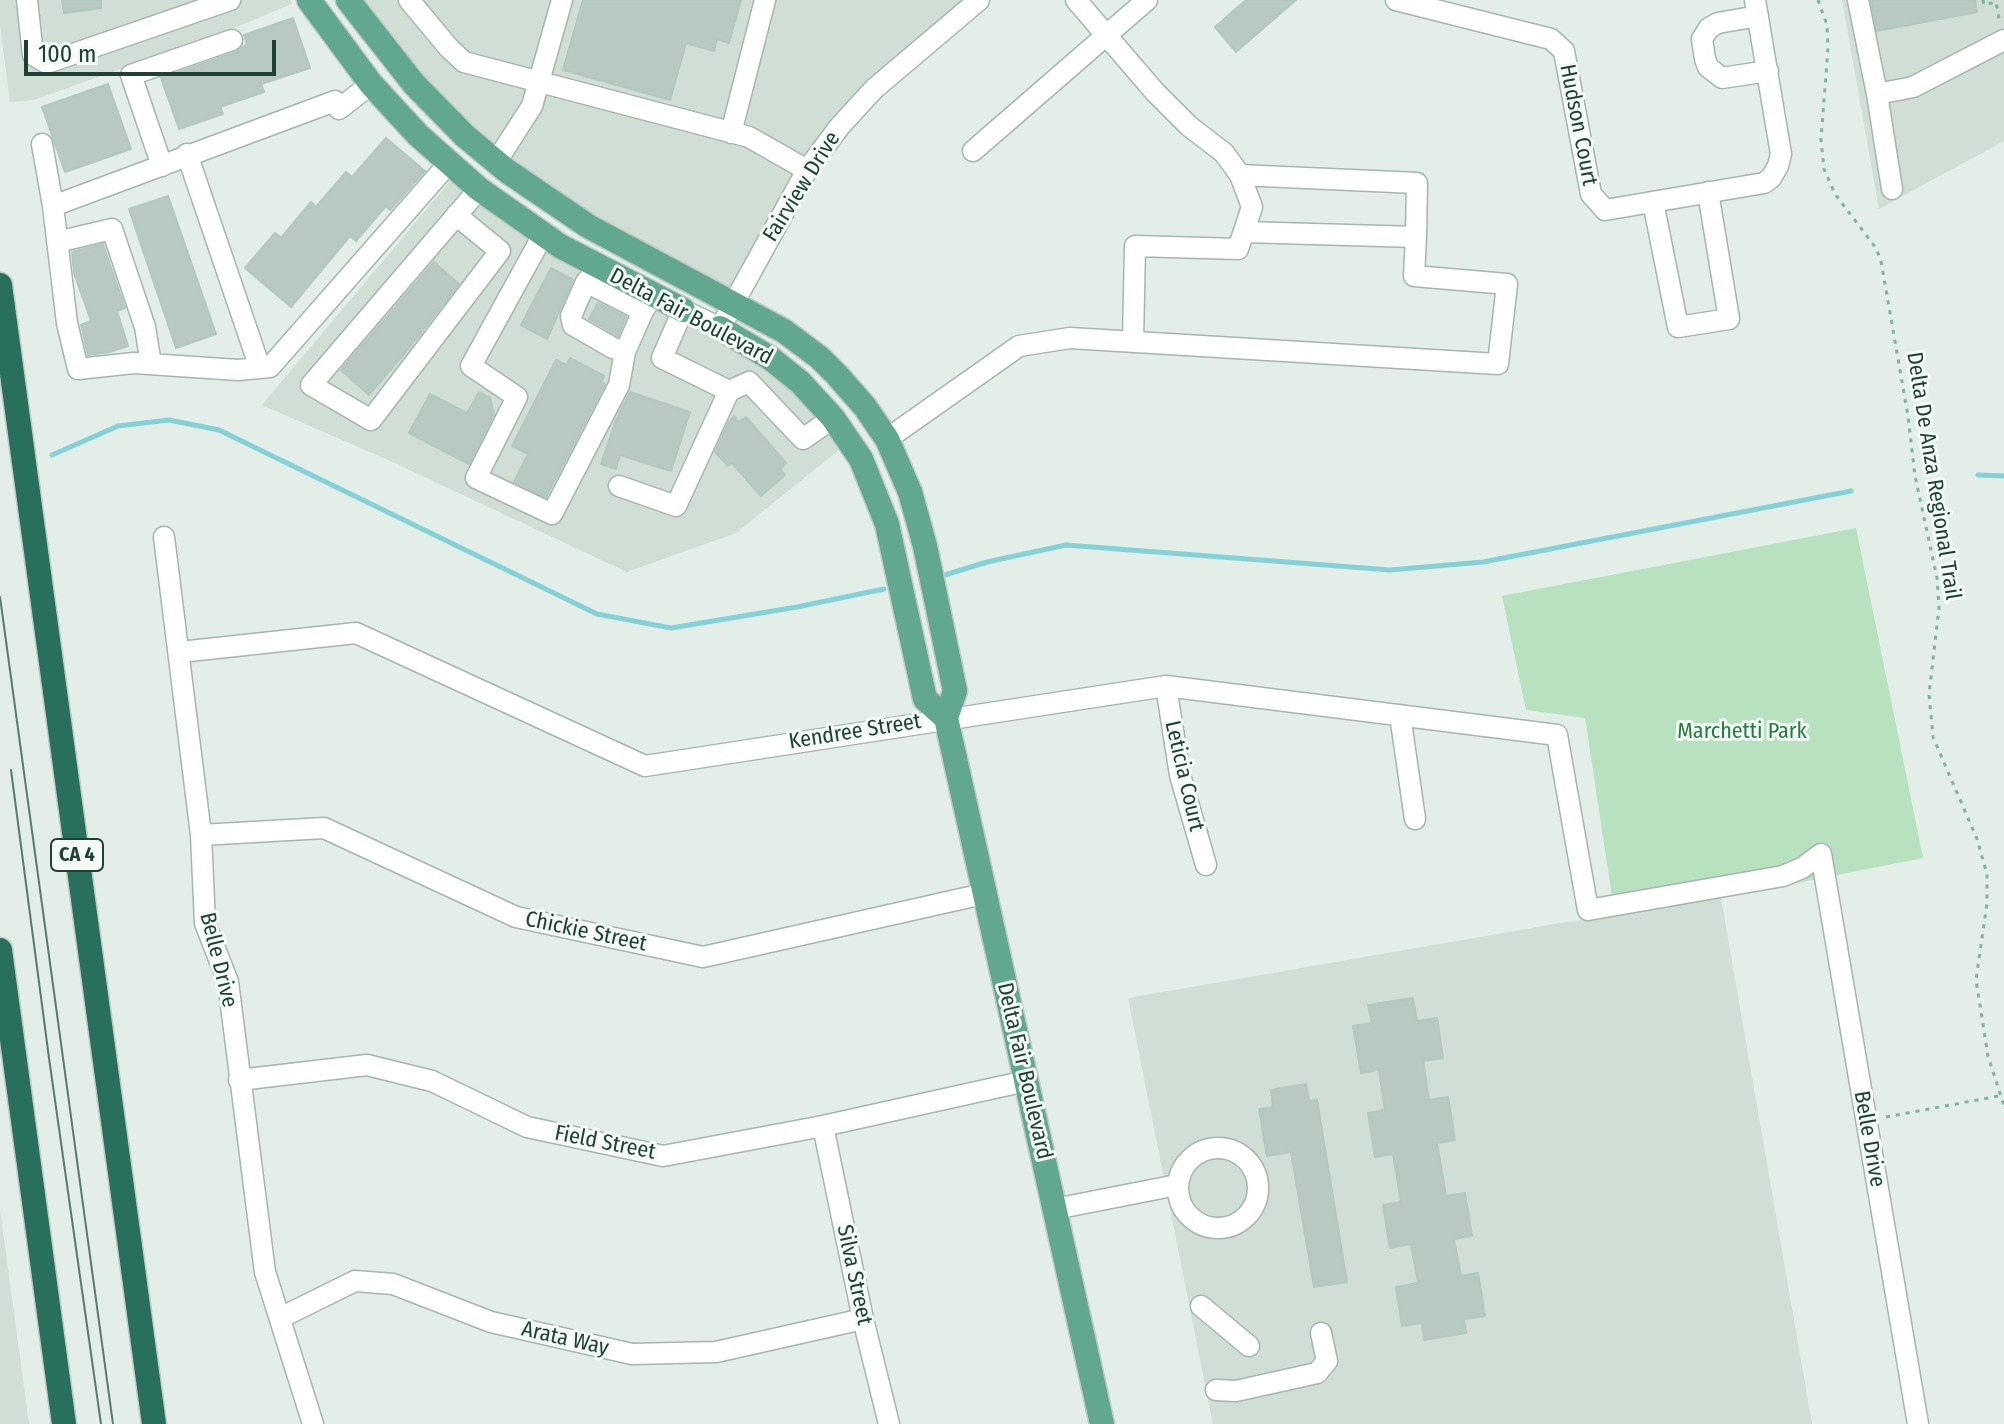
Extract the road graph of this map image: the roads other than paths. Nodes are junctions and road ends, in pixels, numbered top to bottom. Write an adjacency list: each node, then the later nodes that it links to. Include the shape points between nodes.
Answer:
1 (27, 0): 2 (street, via 33,55 47,63)
2 (230, 0)
3 (309, 0): 19 (main road, Delta Fair Boulevard)
4 (348, 0): 25 (main road, Delta Fair Boulevard, via 414,84)
5 (409, 0): 18 (street, via 464,62)
6 (562, 0): 18 (street)
7 (765, 0): 21 (street)
8 (979, 0): 28 (street, Fairview Drive, via 874,89)
9 (1076, 0): 14 (street)
10 (1147, 0): 14 (street)
11 (1396, 0): 33 (street, Hudson Court, via 1551,39 1564,51 1591,194 1605,210)
12 (1858, 0): 20 (street)
13 (1757, 8): 17 (street); 17 (street, via 1709,28 1702,39 1705,59 1722,78)
14 (1108, 36): 23 (street); 29 (street, via 1155,92 1224,153)
15 (232, 40): 27 (street, via 131,75)
16 (2004, 40): 20 (street, via 1913,87)
17 (1768, 71): 32 (street, Hudson Court, via 1781,154 1778,166 1764,183)
18 (539, 82): 21 (street); 25 (street, via 532,106)
19 (371, 84): 24 (street, via 337,105); 26 (main road, Delta Fair Boulevard)
20 (1877, 94): 31 (street)
21 (731, 133): 28 (street, via 749,137)
22 (42, 144): 34 (street)
23 (973, 151)
24 (187, 154): 27 (street); 49 (street)
25 (496, 162): 42 (main road, Delta Fair Boulevard, via 588,226)
26 (449, 163): 30 (main road, Delta Fair Boulevard); 49 (street, via 270,367)
27 (162, 166): 34 (street)
28 (807, 170): 42 (street, Fairview Drive)
29 (1240, 175): 36 (street, via 1252,207); 38 (street, via 1417,183)
30 (479, 189): 35 (street); 37 (main road, Delta Fair Boulevard)
31 (1892, 189)
32 (1708, 192): 33 (street, Hudson Court); 33 (street, via 1729,319 1678,327)
33 (1653, 202)
34 (53, 206): 39 (street)
35 (456, 215): 35 (street, via 394,288 311,385 371,420 500,251)
36 (1244, 232): 38 (street); 46 (street, via 1238,249 1135,246)
37 (543, 235): 40 (main road, Delta Fair Boulevard); 47 (street, via 471,366 517,397 476,478 552,514 619,385)
38 (1416, 237): 46 (street, via 1414,276 1507,284 1498,364)
39 (57, 242): 48 (street, via 112,229 145,327); 48 (street, via 78,369)
40 (592, 275): 43 (main road, Delta Fair Boulevard); 47 (street, via 575,302 573,325)
41 (0, 285): 77 (highway, CA 4)
42 (734, 302): 45 (street, Fairview Drive); 52 (main road, Delta Fair Boulevard, via 820,358)
43 (648, 303): 44 (main road, Delta Fair Boulevard); 47 (street)
44 (683, 310): 45 (street, Delta Fair Boulevard); 50 (street, via 662,358)
45 (720, 328): 51 (main road, Delta Fair Boulevard, via 785,369)
46 (1133, 342): 52 (street, via 1070,338 1019,346)
47 (625, 352)
48 (151, 364): 49 (street)
49 (260, 368)
50 (729, 391): 51 (street, via 749,382 803,439); 53 (street, via 676,506)
51 (833, 418): 58 (main road, Delta Fair Boulevard, via 875,490 925,699)
52 (887, 439): 58 (main road, Delta Fair Boulevard, via 925,546 955,691)
53 (619, 486)
54 (164, 537): 55 (street, Belle Drive)
55 (180, 652): 58 (street, Kendree Street, via 356,633 645,766); 60 (street, Belle Drive)
56 (1166, 686): 57 (street, Kendree Street); 58 (street, Kendree Street); 62 (street, Leticia Court, via 1180,775)
57 (1400, 715): 59 (street); 61 (street, Kendree Street, via 1557,735 1588,910 1783,876)
58 (946, 718): 63 (main road, Delta Fair Boulevard)
59 (1415, 819)
60 (201, 835): 63 (street, Chickie Street, via 324,828 516,917 703,957); 65 (street, Belle Drive, via 205,923 228,982)
61 (1821, 854): 81 (street, Belle Drive)
62 (1206, 865)
63 (983, 894): 66 (main road, Delta Fair Boulevard)
64 (0, 950): 76 (highway)
65 (239, 1080): 67 (street, Field Street, via 367,1065 432,1081 527,1127 663,1156); 71 (street, Belle Drive, via 265,1272)
66 (1026, 1081): 67 (street, Field Street); 69 (main road, Delta Fair Boulevard)
67 (823, 1126): 72 (street, Silva Street)
68 (1177, 1185): 68 (street, via 1187,1162 1208,1148 1233,1150 1253,1167 1259,1191 1250,1215 1228,1228 1203,1226 1183,1210); 69 (street)
69 (1055, 1209): 80 (main road, Delta Fair Boulevard)
70 (1201, 1306): 74 (street)
71 (280, 1318): 72 (street, Arata Way, via 355,1281 393,1284 491,1322 632,1354 716,1352); 78 (street, Belle Drive)
72 (863, 1319): 79 (street, Silva Street)
73 (1321, 1333): 75 (street, via 1327,1361 1317,1373 1236,1391)
74 (1249, 1346)
75 (1216, 1390)
76 (64, 1424)
77 (154, 1424)
78 (313, 1424)
79 (889, 1424)
80 (1102, 1424)
81 (1918, 1424)

